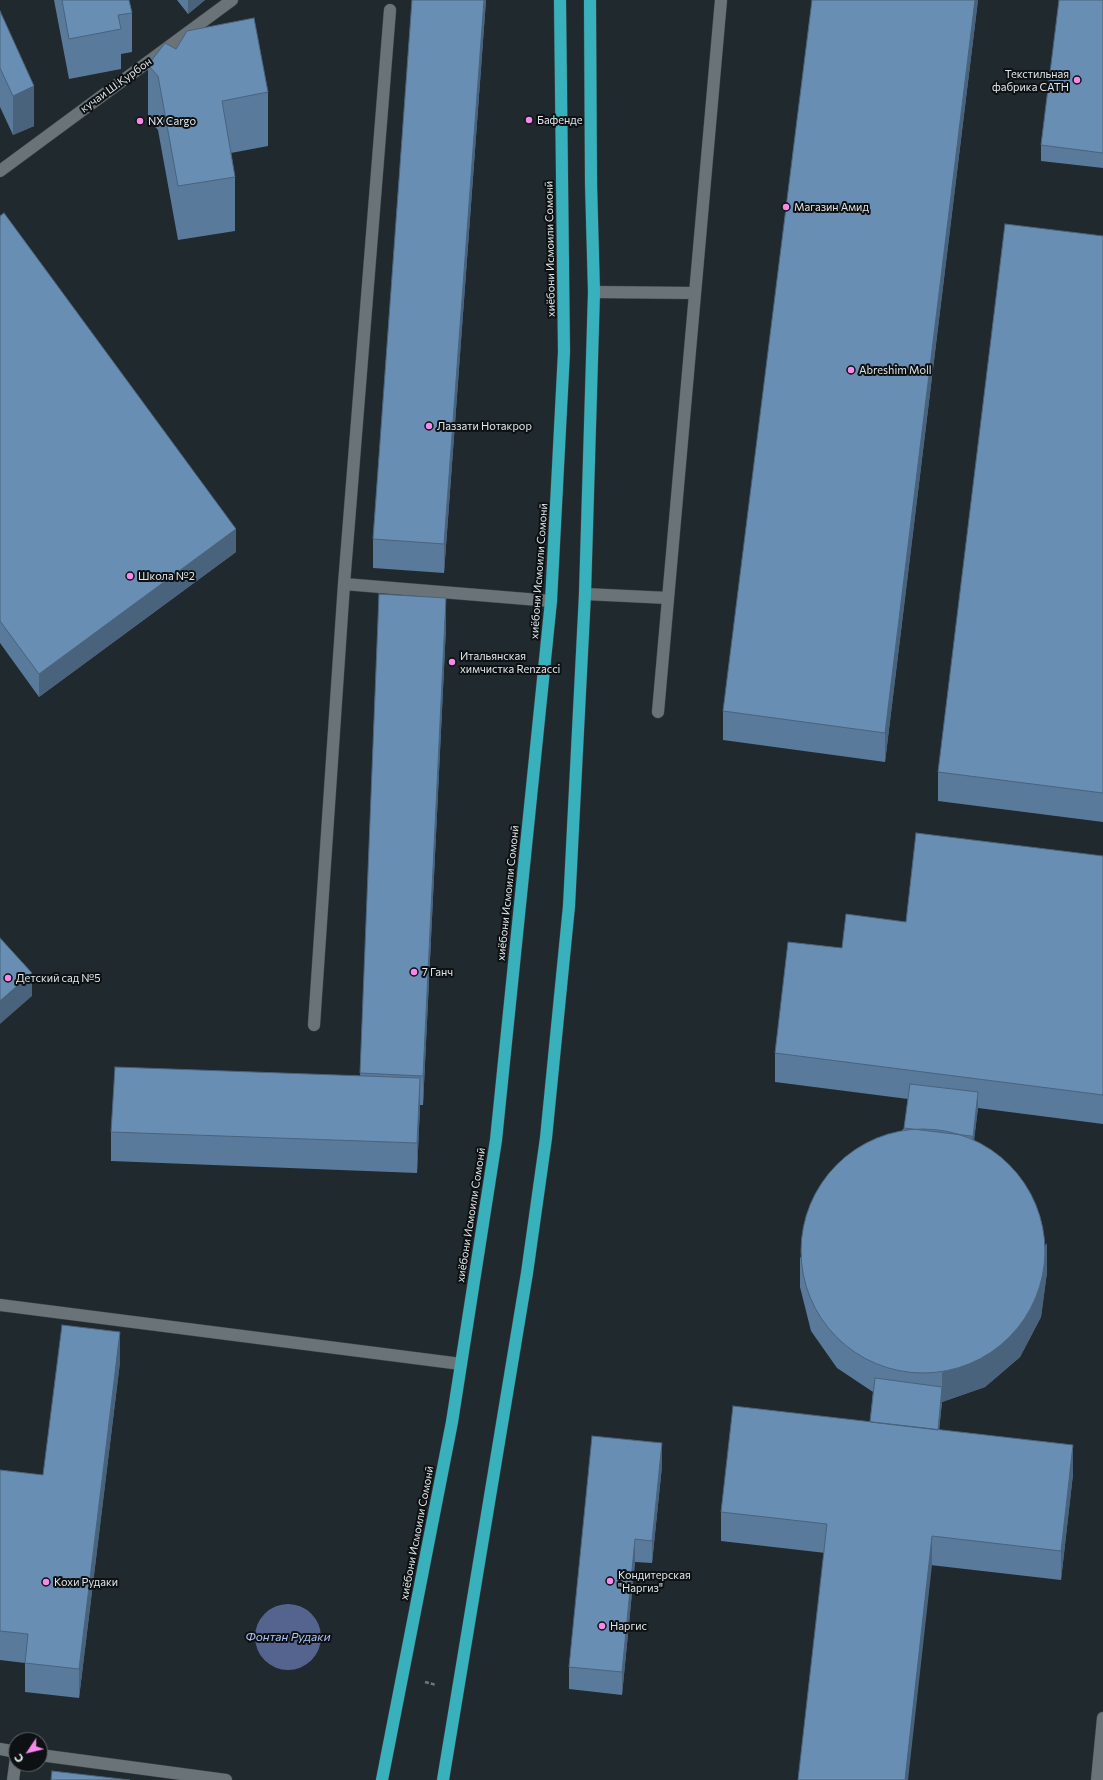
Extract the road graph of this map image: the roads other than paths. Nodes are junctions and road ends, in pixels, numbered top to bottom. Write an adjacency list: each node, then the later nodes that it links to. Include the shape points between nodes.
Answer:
1 (232, 0): 6 (street, кучаи Ш.Қурбон)
2 (560, 0): 12 (highway, хиёбони Исмоили Сомонӣ, via 564,352)
3 (590, 0): 7 (highway)
4 (721, 0): 8 (street)
5 (390, 10): 9 (street)
6 (0, 171)
7 (594, 292): 8 (street); 10 (highway)
8 (695, 293): 11 (street)
9 (344, 584): 12 (street); 14 (street)
10 (585, 594): 11 (street); 21 (highway, via 569,906 546,1138 527,1273)
11 (668, 598): 13 (street)
12 (551, 601): 16 (highway, хиёбони Исмоили Сомонӣ, via 496,1140)
13 (658, 712)
14 (314, 1025)
15 (0, 1305): 16 (street)
16 (461, 1364): 20 (highway, хиёбони Исмоили Сомонӣ)
17 (1103, 1718): 22 (street)
18 (48, 1756): 19 (street)
19 (226, 1780)
20 (382, 1780)
21 (443, 1780)
22 (1097, 1780)

